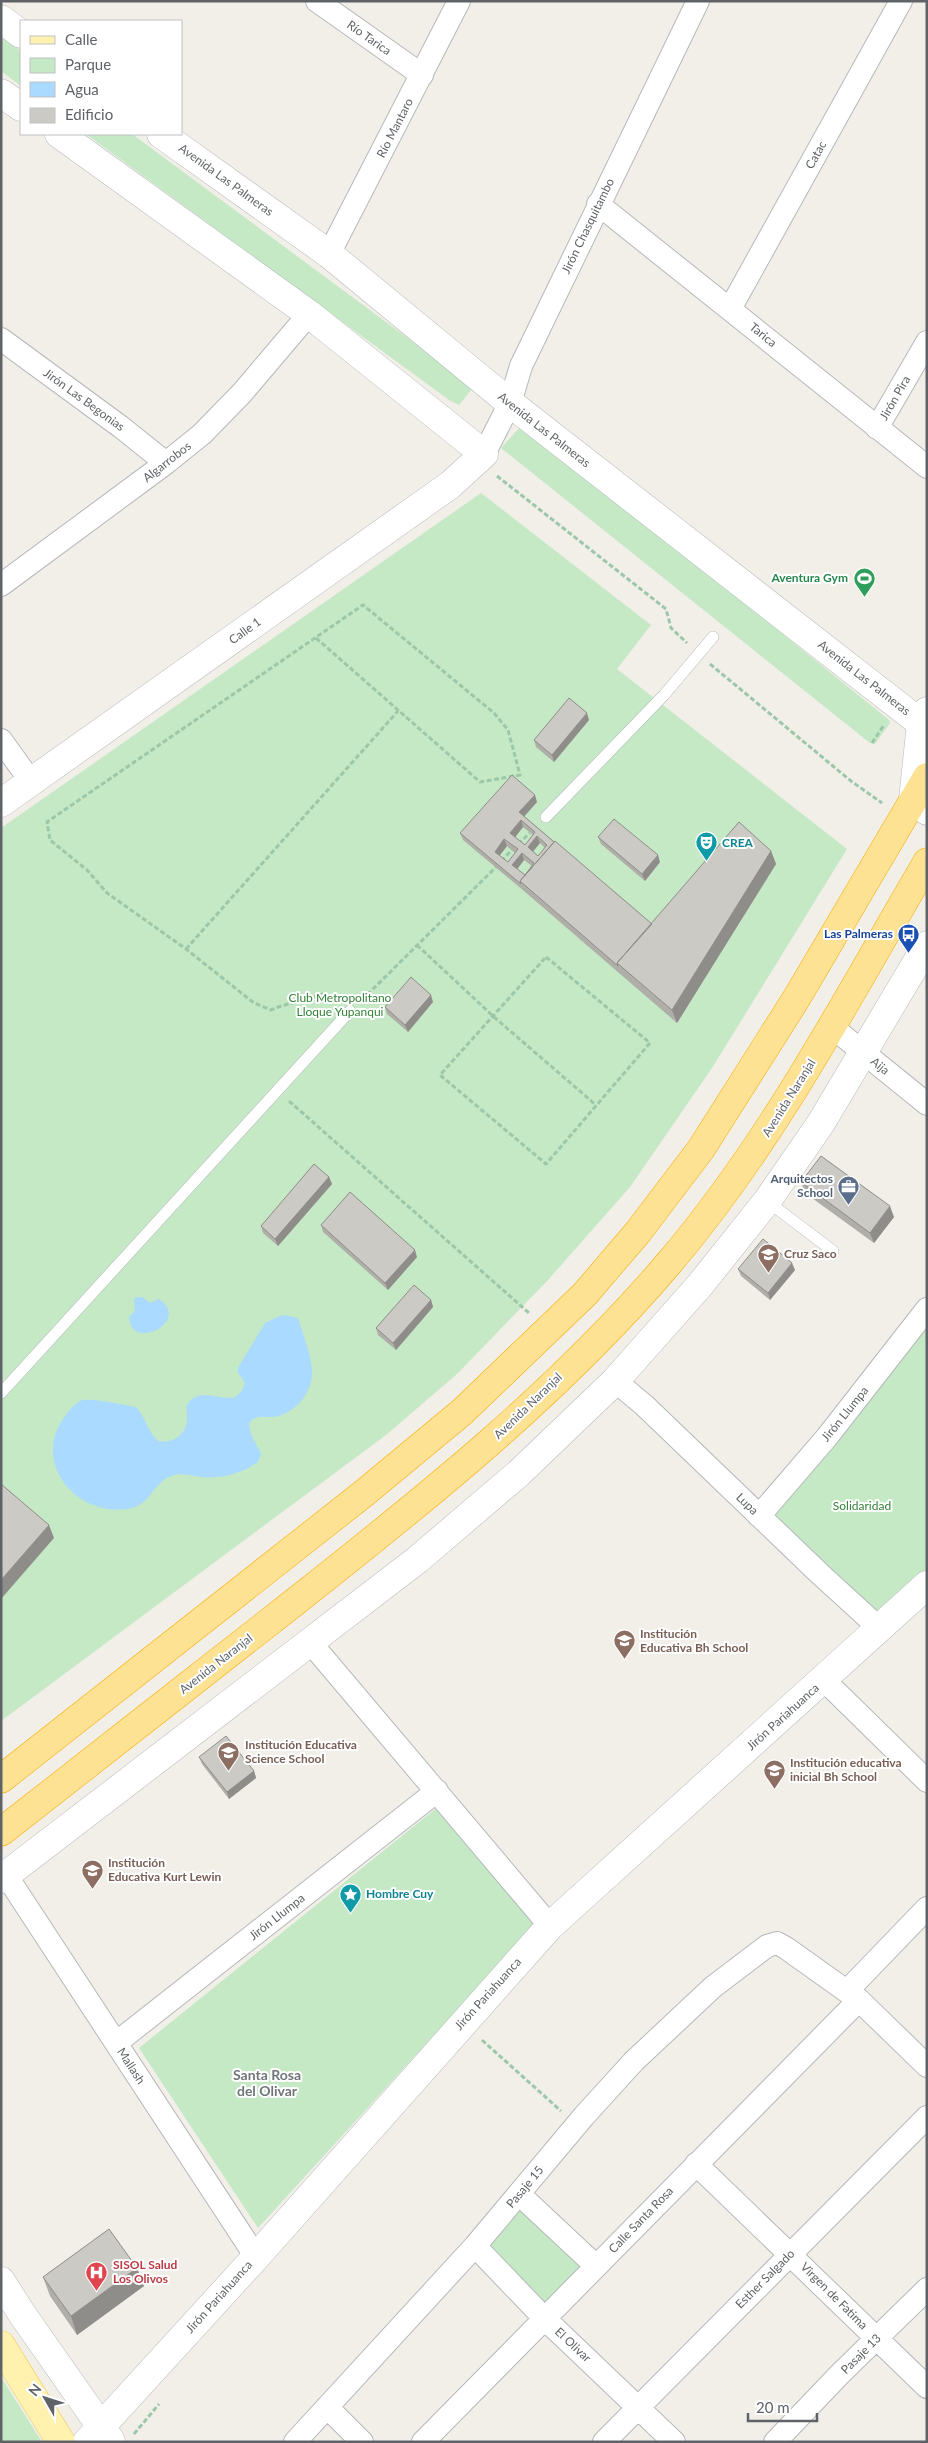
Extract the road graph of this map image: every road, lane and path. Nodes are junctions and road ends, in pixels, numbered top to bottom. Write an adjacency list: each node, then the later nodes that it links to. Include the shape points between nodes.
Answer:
1 (317, 1): 7 (street, Río Tarica)
2 (459, 1): 7 (street, Río Mantaro)
3 (698, 1): 12 (street, Jirón Chasquitambo)
4 (902, 1): 14 (street, Catac)
5 (1, 19): 6 (main road)
6 (20, 33)
7 (422, 75): 13 (street, Río Mantaro)
8 (1, 93): 9 (main road)
9 (20, 106)
10 (59, 135): 15 (main road)
11 (162, 135): 13 (main road, Avenida Las Palmeras)
12 (598, 204): 14 (street, Tarica); 18 (street, Jirón Chasquitambo, via 522,366)
13 (329, 254): 18 (main road, Avenida Las Palmeras)
14 (730, 309): 19 (street, Tarica)
15 (309, 314): 20 (street, Algarrobos, via 242,393 202,434); 21 (main road)
16 (1, 339): 20 (street, Jirón Las Begonias)
17 (927, 342): 19 (street, Jirón Pira)
18 (510, 404): 21 (street, Jirón Chasquitambo); 29 (main road, Avenida Las Palmeras)
19 (877, 428): 22 (street, Tarica)
20 (166, 464): 23 (street, Algarrobos)
21 (490, 465): 26 (path, via 666,609 672,628); 33 (main road, Calle 1, via 450,485)
22 (927, 467)
23 (1, 585)
24 (713, 637): 26 (lane)
25 (316, 638): 27 (path); 27 (path, via 363,605 494,713 508,730 520,775 480,782); 45 (path, via 47,822 50,840 87,870 107,893)
26 (698, 654): 35 (path); 37 (lane, via 664,695)
27 (398, 711): 45 (path)
28 (888, 719): 31 (path)
29 (925, 721): 36 (main road)
30 (1, 740): 33 (street)
31 (872, 743)
32 (927, 777): 36 (highway)
33 (32, 783): 34 (main road, Calle 1)
34 (1, 803)
35 (887, 806)
36 (920, 806): 65 (highway, via 701,1149 638,1232 585,1294 462,1412)
37 (546, 817)
38 (530, 833): 39 (path)
39 (518, 845)
40 (512, 850): 41 (path)
41 (501, 862)
42 (927, 862): 49 (highway, Avenida Naranjal)
43 (496, 867): 44 (path)
44 (417, 945): 47 (path); 48 (path)
45 (186, 949): 47 (path, via 254,1003 271,1010 322,994 333,997)
46 (923, 958): 50 (main road)
47 (350, 1011): 51 (lane)
48 (494, 1017): 53 (path); 53 (path, via 440,1075 546,1164); 53 (path, via 546,957 650,1043)
49 (832, 1027): 50 (street, Aija); 68 (highway, Avenida Naranjal, via 789,1100 736,1177 671,1260 617,1321 490,1442 390,1527)
50 (863, 1052): 52 (street, Aija); 54 (main road, via 822,1123)
51 (277, 1090): 57 (path); 59 (lane)
52 (927, 1104)
53 (596, 1105)
54 (767, 1201): 55 (lane); 58 (main road, via 700,1285)
55 (833, 1251)
56 (927, 1308): 60 (street, Jirón Llumpa, via 827,1437)
57 (532, 1316)
58 (615, 1381): 60 (street, Lupa); 63 (main road, via 512,1479 417,1560)
59 (1, 1393)
60 (759, 1516): 62 (street, Lupa)
61 (927, 1585): 62 (main road, Jirón Pariahuanca)
62 (878, 1627): 64 (main road, Jirón Pariahuanca)
63 (310, 1642): 67 (street); 69 (main road)
64 (824, 1680): 66 (street); 71 (main road, Jirón Pariahuanca)
65 (1, 1779)
66 (927, 1781)
67 (437, 1791): 71 (street); 74 (street, Jirón Llumpa)
68 (1, 1832)
69 (4, 1877): 74 (street, Mallash)
70 (927, 1908): 72 (street, Calle Santa Rosa)
71 (550, 1926): 73 (main road, Jirón Pariahuanca)
72 (853, 1995): 75 (street); 77 (street, Pasaje 15, via 786,1948 777,1943 767,1946 706,1994 634,2061); 78 (street, Calle Santa Rosa)
73 (462, 2022): 77 (path); 82 (main road, Jirón Pariahuanca)
74 (116, 2043): 82 (street, Mallash)
75 (927, 2066)
76 (927, 2117): 81 (street, Esther Salgado)
77 (576, 2125): 79 (street, Pasaje 15)
78 (696, 2164): 81 (street, Virgen de Fatima); 83 (street, Calle Santa Rosa)
79 (519, 2194): 80 (street, Pasaje 15); 83 (street)
80 (475, 2246): 86 (street, El Olivar); 91 (street, Pasaje 15)
81 (791, 2254): 87 (street, Virgen de Fatima); 90 (street, Esther Salgado)
82 (256, 2257): 92 (main road, Jirón Pariahuanca)
83 (596, 2266): 86 (street, Calle Santa Rosa)
84 (1, 2281): 92 (main road)
85 (927, 2289): 87 (street, Pasaje 13)
86 (545, 2318): 90 (street, El Olivar); 96 (street, Calle Santa Rosa)
87 (877, 2338): 89 (street, Virgen de Fatima); 99 (street, Pasaje 13)
88 (1, 2345): 93 (main road)
89 (927, 2387)
90 (638, 2406): 97 (street, Esther Salgado); 98 (street, El Olivar)
91 (327, 2407): 94 (street, Pasaje 15); 95 (street)
92 (100, 2437)
93 (61, 2442)
94 (295, 2442)
95 (362, 2442)
96 (423, 2442)
97 (604, 2442)
98 (674, 2442)
99 (775, 2442)

